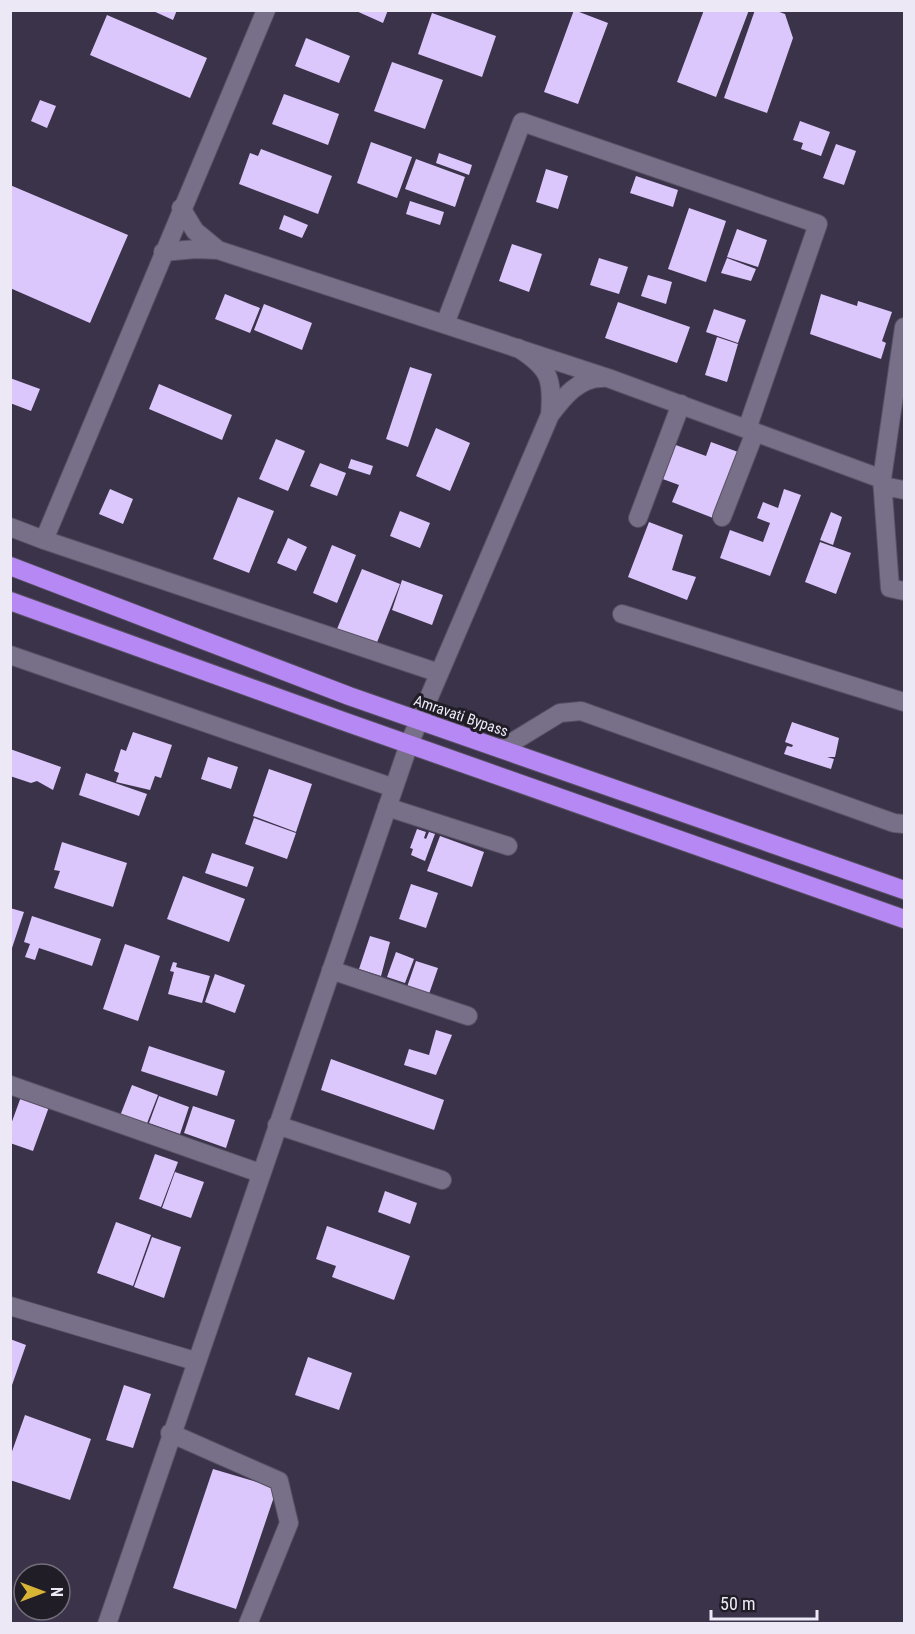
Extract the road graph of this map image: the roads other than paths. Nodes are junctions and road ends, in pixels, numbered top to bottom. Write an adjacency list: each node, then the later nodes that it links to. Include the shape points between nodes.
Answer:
1 (266, 10): 2 (street)
2 (181, 208): 3 (street, via 195,231); 4 (street)
3 (218, 250): 4 (street); 5 (street)
4 (163, 252): 17 (street)
5 (446, 324): 7 (street); 11 (street, via 522,122 796,216 818,224)
6 (904, 327): 12 (street)
7 (518, 348): 8 (street); 10 (street, via 548,374 552,392)
8 (608, 378): 9 (street); 10 (street, via 582,383 564,396)
9 (681, 405): 11 (street); 15 (street)
10 (550, 415): 23 (street)
11 (751, 430): 12 (street); 14 (street)
12 (883, 482): 13 (street); 19 (street, via 890,588)
13 (904, 490)
14 (722, 517)
15 (638, 518)
16 (10, 527): 17 (street)
17 (44, 540): 23 (street)
18 (10, 566): 25 (highway, Amravati Bypass)
19 (904, 591)
20 (10, 601): 26 (highway)
21 (622, 614): 24 (street)
22 (10, 655): 28 (street)
23 (439, 673): 25 (street)
24 (904, 702)
25 (418, 720): 26 (street); 27 (highway, Amravati Bypass)
26 (409, 744): 28 (street); 33 (highway)
27 (501, 749): 30 (street, via 560,713 581,711); 32 (highway, Amravati Bypass)
28 (394, 788): 29 (street)
29 (387, 807): 31 (street); 34 (street)
30 (904, 824)
31 (508, 846)
32 (904, 890)
33 (904, 919)
34 (331, 970): 35 (street); 37 (street)
35 (468, 1016)
36 (10, 1085): 38 (street)
37 (277, 1125): 38 (street); 39 (street)
38 (260, 1173): 41 (street)
39 (442, 1180)
40 (10, 1306): 41 (street)
41 (195, 1361): 42 (street)
42 (171, 1433): 43 (street); 44 (street, via 279,1481 289,1522)
43 (106, 1623)
44 (248, 1623)

